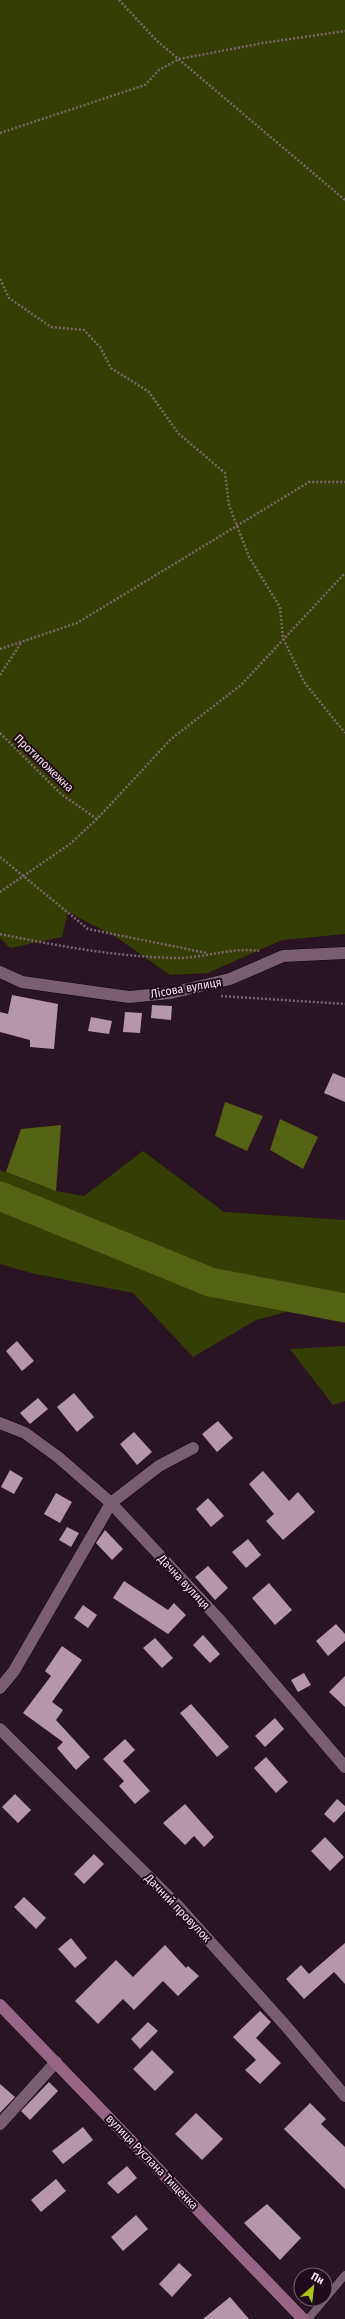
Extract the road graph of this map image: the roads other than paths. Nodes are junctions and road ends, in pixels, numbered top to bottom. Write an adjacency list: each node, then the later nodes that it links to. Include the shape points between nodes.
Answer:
1 (345, 953): 2 (street, Лісова вулиця, via 283,956 230,979 171,993 129,997 22,982)
2 (0, 972)
3 (0, 1423): 5 (street, Дачна вулиця, via 25,1433 58,1457)
4 (193, 1448): 5 (street, via 159,1466)
5 (111, 1503): 6 (street, via 14,1671); 8 (street, Дачна вулиця, via 218,1618)
6 (0, 1688)
7 (0, 1729): 11 (street, Дачний провулок, via 178,1906 285,2024)
8 (345, 1767)
9 (0, 2005): 10 (street, вулиця Руслана Тищенка)
10 (56, 2062): 12 (street); 14 (street, вулиця Руслана Тищенка)
11 (345, 2096)
12 (0, 2124)
13 (345, 2275): 15 (lane)
14 (304, 2319)
15 (308, 2319)

